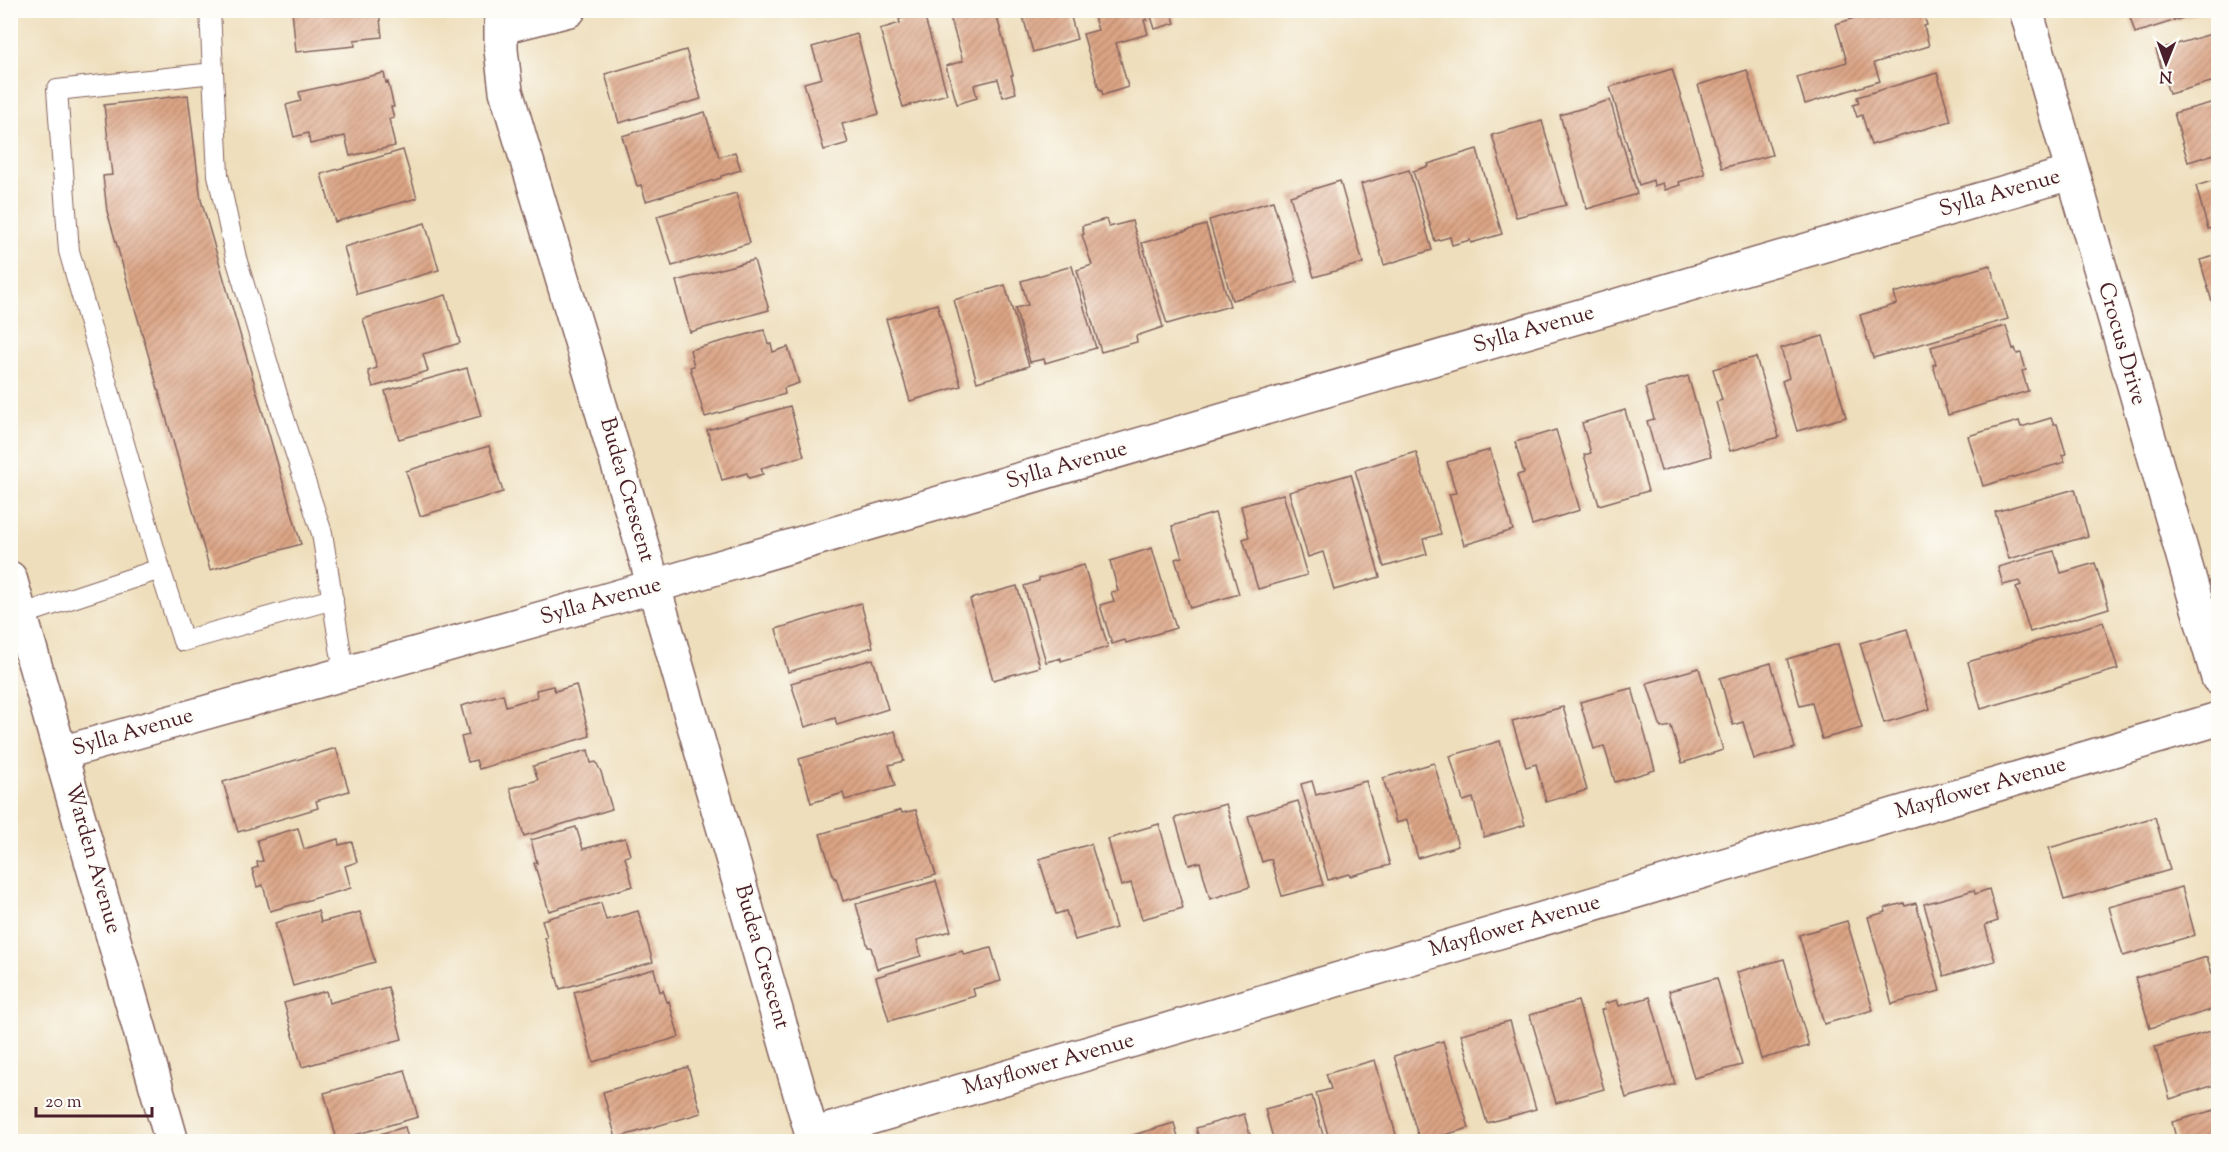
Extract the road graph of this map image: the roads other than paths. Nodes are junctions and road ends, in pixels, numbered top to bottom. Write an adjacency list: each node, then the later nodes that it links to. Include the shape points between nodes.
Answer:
1 (210, 10): 5 (lane)
2 (569, 10): 4 (street)
3 (2026, 10): 6 (street, Crocus Drive)
4 (502, 19): 9 (street, Budea Crescent, via 506,91)
5 (213, 73): 7 (lane, via 57,90 69,251); 10 (lane, via 218,175 236,258 322,533)
6 (2071, 173): 9 (street, Sylla Avenue); 13 (street, Crocus Drive)
7 (160, 569): 10 (lane, via 183,641); 11 (lane)
8 (10, 578): 11 (street, Warden Avenue)
9 (654, 586): 12 (street, Sylla Avenue); 16 (street, Budea Crescent)
10 (333, 599): 12 (lane)
11 (21, 615): 15 (street, Warden Avenue)
12 (344, 673): 15 (street, Sylla Avenue)
13 (2218, 678)
14 (2218, 719): 16 (street, Mayflower Avenue)
15 (61, 753): 17 (street, Warden Avenue)
16 (813, 1138)
17 (172, 1142)

